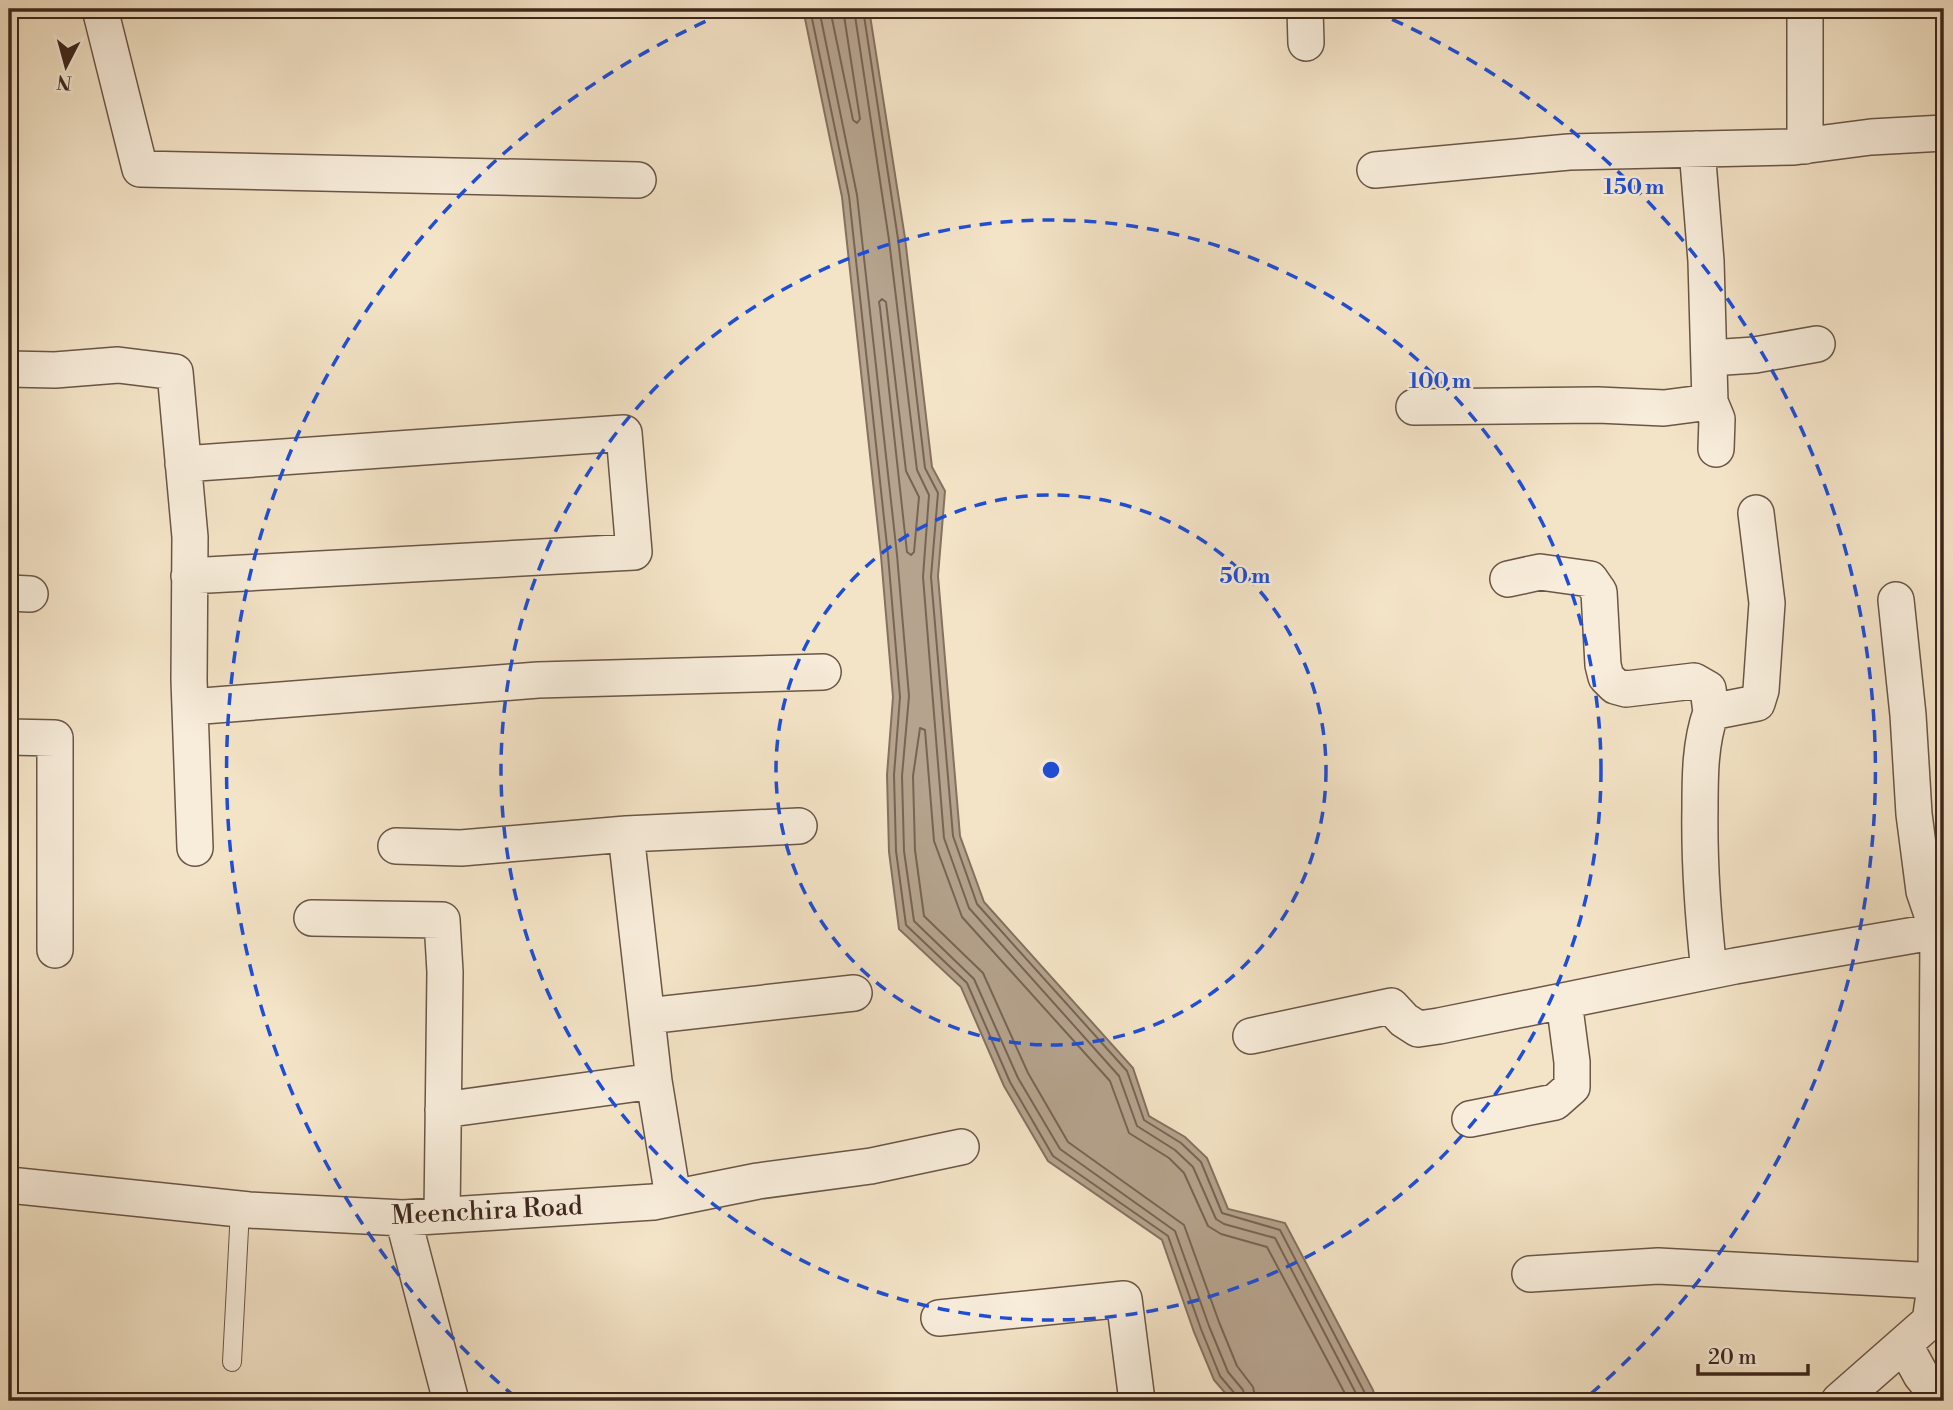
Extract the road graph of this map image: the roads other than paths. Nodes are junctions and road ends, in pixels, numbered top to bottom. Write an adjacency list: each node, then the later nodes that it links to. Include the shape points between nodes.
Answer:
1 (100, 9): 9 (street, via 140,169)
2 (1305, 9): 4 (street)
3 (1805, 9): 6 (street)
4 (1306, 43)
5 (1944, 133): 6 (street)
6 (1805, 146): 7 (street)
7 (1697, 149): 8 (street, via 1569,152); 11 (street)
8 (1376, 170)
9 (638, 180)
10 (1817, 344): 11 (street)
11 (1710, 358): 13 (street)
12 (9, 369): 16 (street, via 118,365 175,372)
13 (1710, 402): 14 (street, via 1664,408); 15 (street, via 1717,419)
14 (1414, 407)
15 (1716, 449)
16 (183, 464): 18 (street); 18 (street, via 624,433 634,552)
17 (1756, 513): 23 (street, via 1767,603 1761,690 1757,703)
18 (189, 576): 22 (street)
19 (1508, 579): 23 (street, via 1540,572 1590,579 1599,592 1606,677 1626,689 1694,681 1708,689)
20 (1896, 600): 30 (street, via 1924,891)
21 (823, 672): 22 (street, via 538,680)
22 (190, 707): 28 (street)
23 (1711, 712): 32 (street, via 1704,730 1700,773 1699,843)
24 (9, 737): 31 (street, via 55,738)
25 (799, 826): 26 (street)
26 (626, 834): 27 (street, via 461,848); 35 (street)
27 (396, 846)
28 (195, 848)
29 (312, 918): 38 (street, via 442,920)
30 (1941, 931): 32 (street); 47 (street)
31 (55, 950)
32 (1709, 971): 34 (street)
33 (854, 993): 35 (street)
34 (1564, 1001): 36 (street, via 1418,1030 1391,1006); 39 (street, via 1572,1087 1555,1102)
35 (647, 1016): 37 (street)
36 (1251, 1036)
37 (654, 1081): 38 (street); 42 (street)
38 (443, 1110): 44 (street)
39 (1470, 1119)
40 (961, 1147): 42 (street, Meenchira Road)
41 (9, 1185): 43 (street, Meenchira Road)
42 (673, 1198): 44 (street, Meenchira Road)
43 (240, 1210): 45 (street, Meenchira Road); 50 (lane)
44 (442, 1215): 45 (street, Meenchira Road)
45 (402, 1218): 51 (street)
46 (1530, 1274): 47 (street, via 1658,1266)
47 (1936, 1281): 49 (street, via 1930,1321)
48 (939, 1318): 52 (street, via 1124,1299)
49 (1903, 1344): 53 (street); 54 (street)
50 (232, 1362)
51 (451, 1401)
52 (1137, 1401)
53 (1839, 1401)
54 (1942, 1401)

